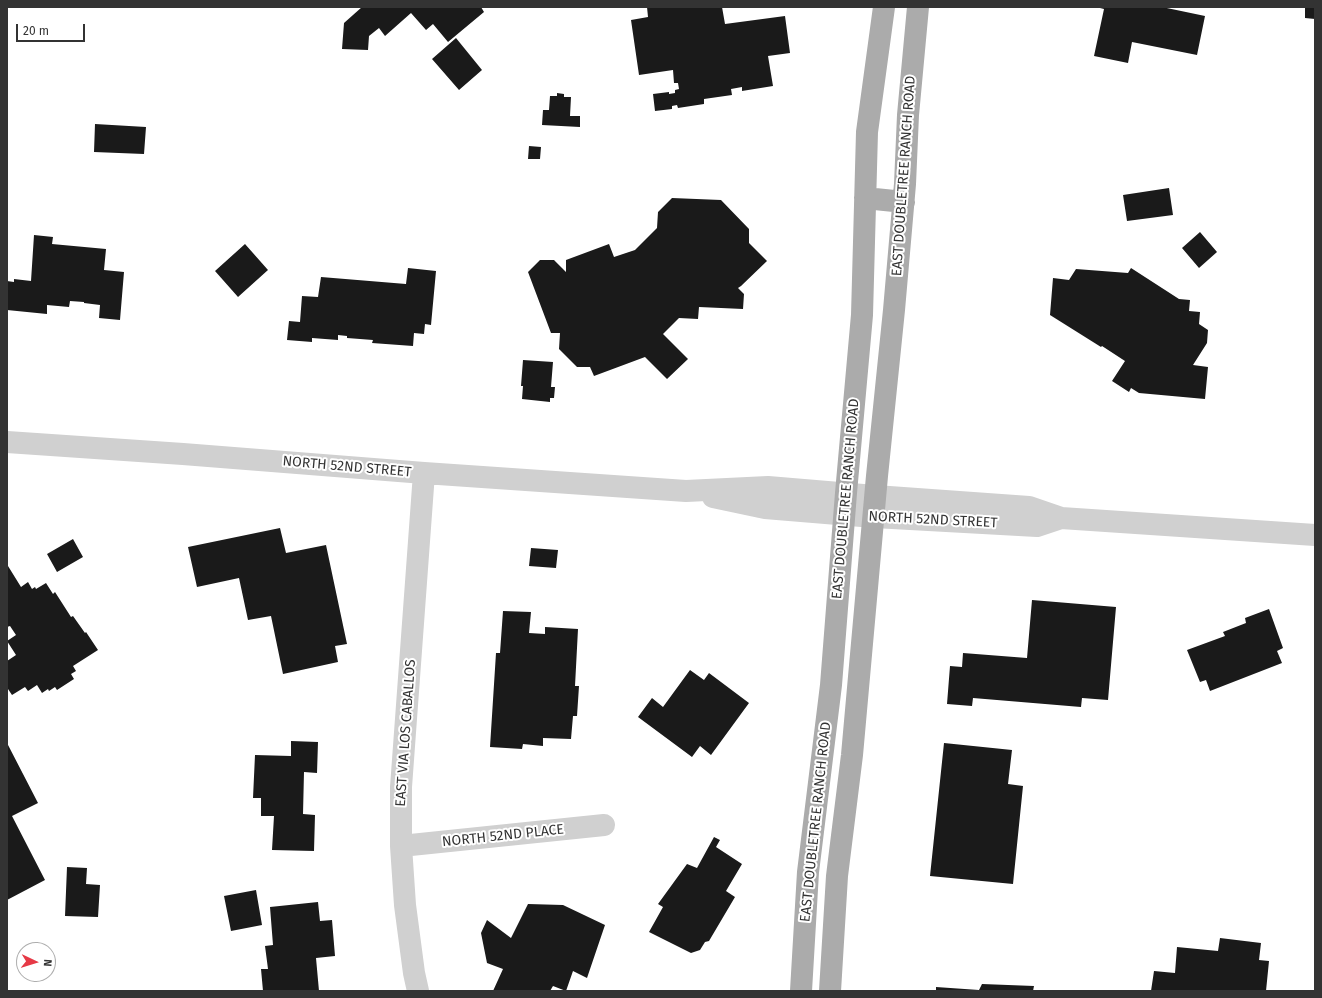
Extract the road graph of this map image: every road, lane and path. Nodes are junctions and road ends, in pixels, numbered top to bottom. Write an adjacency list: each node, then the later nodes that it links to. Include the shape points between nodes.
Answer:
1 (884, 7): 3 (main road, EAST DOUBLETREE RANCH ROAD, via 867,132)
2 (918, 7): 4 (main road, EAST DOUBLETREE RANCH ROAD, via 908,115)
3 (865, 198): 4 (main road); 7 (main road, EAST DOUBLETREE RANCH ROAD, via 862,314)
4 (904, 202): 8 (main road, EAST DOUBLETREE RANCH ROAD)
5 (7, 442): 6 (street, NORTH 52ND STREET)
6 (424, 473): 7 (street, NORTH 52ND STREET, via 686,491 768,486); 11 (street, EAST VIA LOS CABALLOS, via 401,787)
7 (845, 504): 8 (street, NORTH 52ND STREET); 12 (main road, EAST DOUBLETREE RANCH ROAD, via 831,685)
8 (874, 506): 9 (street, NORTH 52ND STREET, via 1037,526 1061,518); 13 (main road, EAST DOUBLETREE RANCH ROAD, via 852,755)
9 (1315, 535)
10 (604, 825): 11 (street, NORTH 52ND PLACE)
11 (401, 846): 14 (street, EAST VIA LOS CABALLOS, via 405,905)
12 (808, 872): 13 (main road); 15 (main road, EAST DOUBLETREE RANCH ROAD)
13 (837, 876): 16 (main road, EAST DOUBLETREE RANCH ROAD)
14 (418, 991)
15 (801, 991)
16 (830, 991)

